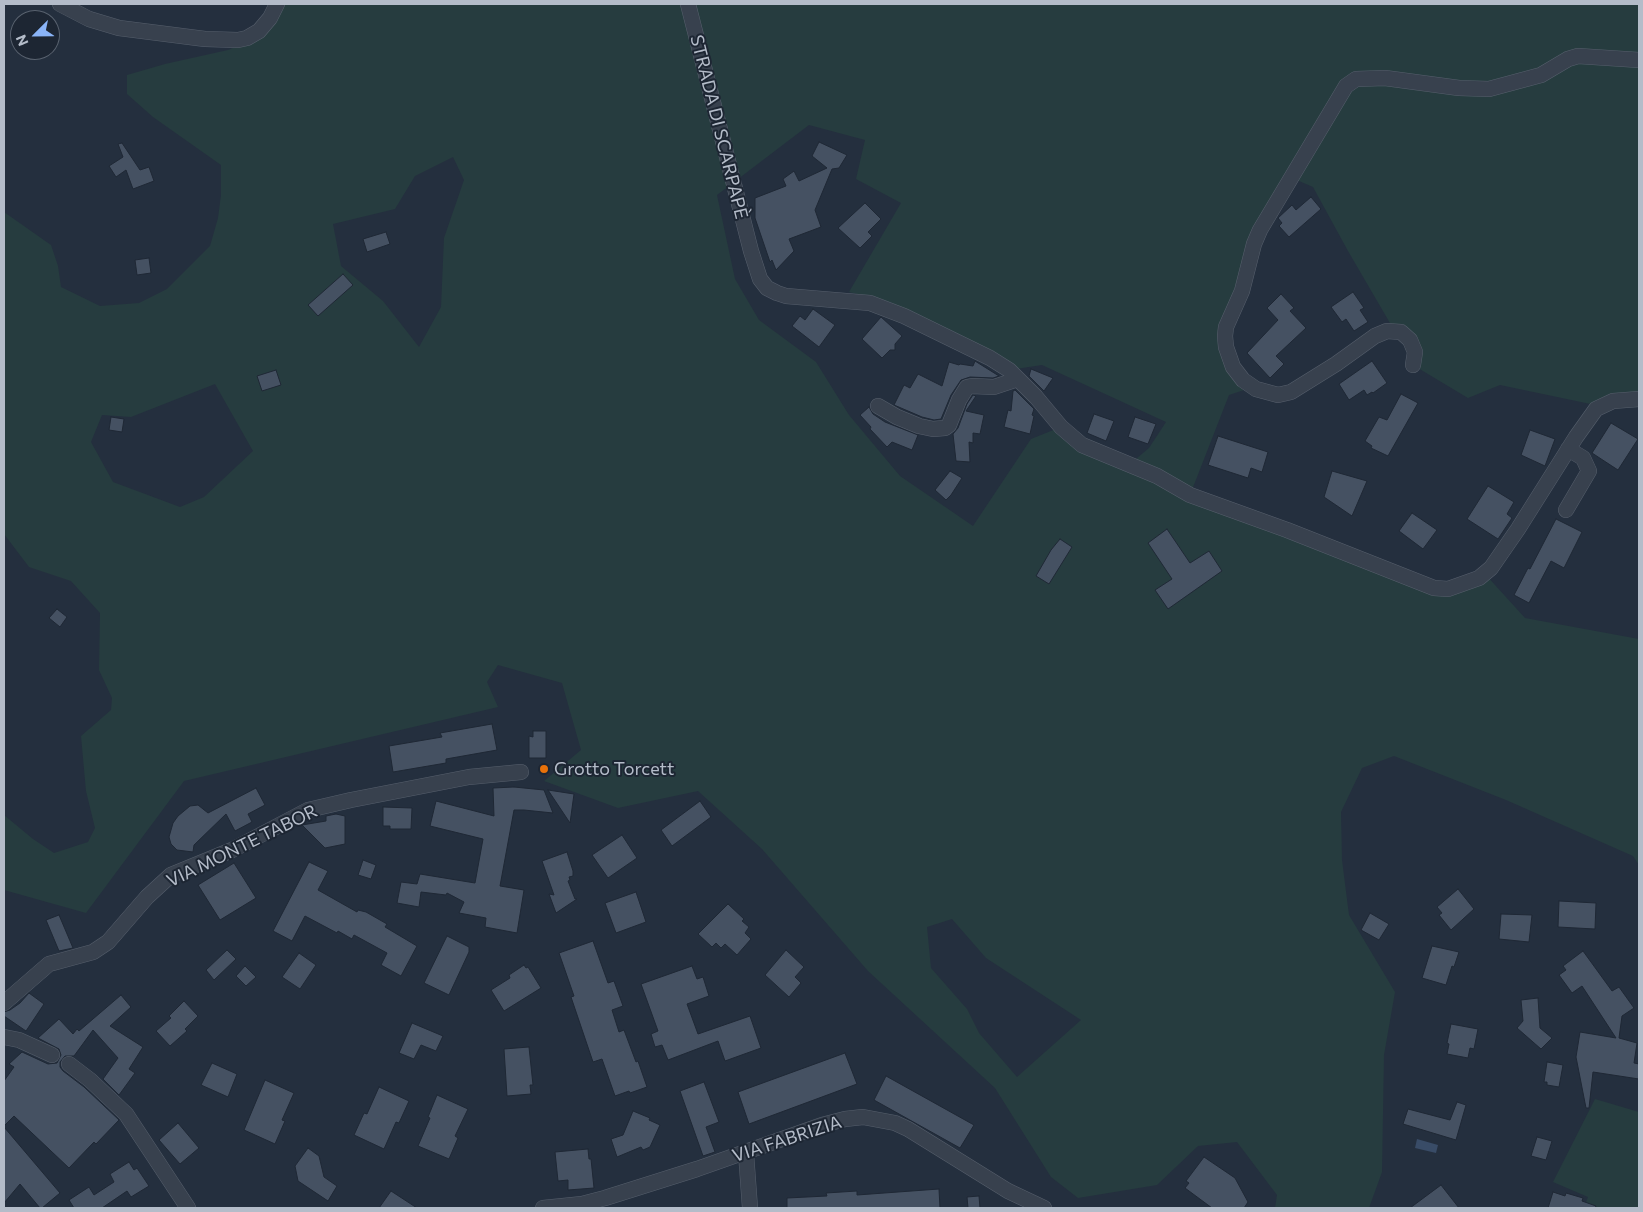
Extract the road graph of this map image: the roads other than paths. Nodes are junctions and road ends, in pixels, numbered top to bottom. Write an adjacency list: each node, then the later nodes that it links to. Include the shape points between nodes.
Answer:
1 (60, 4): 2 (street, via 89,19 118,28 238,40 259,31)
2 (277, 4)
3 (688, 4): 6 (street, STRADA DI SCARPAPÈ, via 750,251 766,288 786,296 880,306 990,358)
4 (1639, 60): 5 (street, via 1578,56 1541,75 1489,89 1368,78 1353,80 1343,90 1260,230 1242,291 1226,327 1226,347 1233,367 1243,380 1256,389 1278,394 1291,392 1387,331 1401,332 1410,340 1414,352)
5 (1413, 365)
6 (1018, 379): 8 (street, via 994,387 967,387 945,428 919,426); 9 (street, via 1068,434 1092,450 1156,476 1190,495 1441,589 1479,578 1491,568)
7 (1639, 400): 9 (street, via 1613,401 1600,406)
8 (878, 406)
9 (1568, 449): 10 (street, via 1583,458 1589,471)
10 (1566, 510)
11 (521, 772): 12 (street, VIA MONTE TABOR, via 469,777 308,810 232,850 171,876 147,897 108,942 93,952 49,964)
12 (4, 1003)
13 (4, 1037): 14 (street)
14 (52, 1055)
15 (69, 1064): 17 (street, via 126,1114)
16 (746, 1153): 18 (street, VIA FABRIZIA, via 605,1198); 19 (street); 20 (street, VIA FABRIZIA, via 822,1126 863,1117 908,1129 1008,1191)
17 (188, 1208)
18 (543, 1208)
19 (750, 1208)
20 (1044, 1208)

